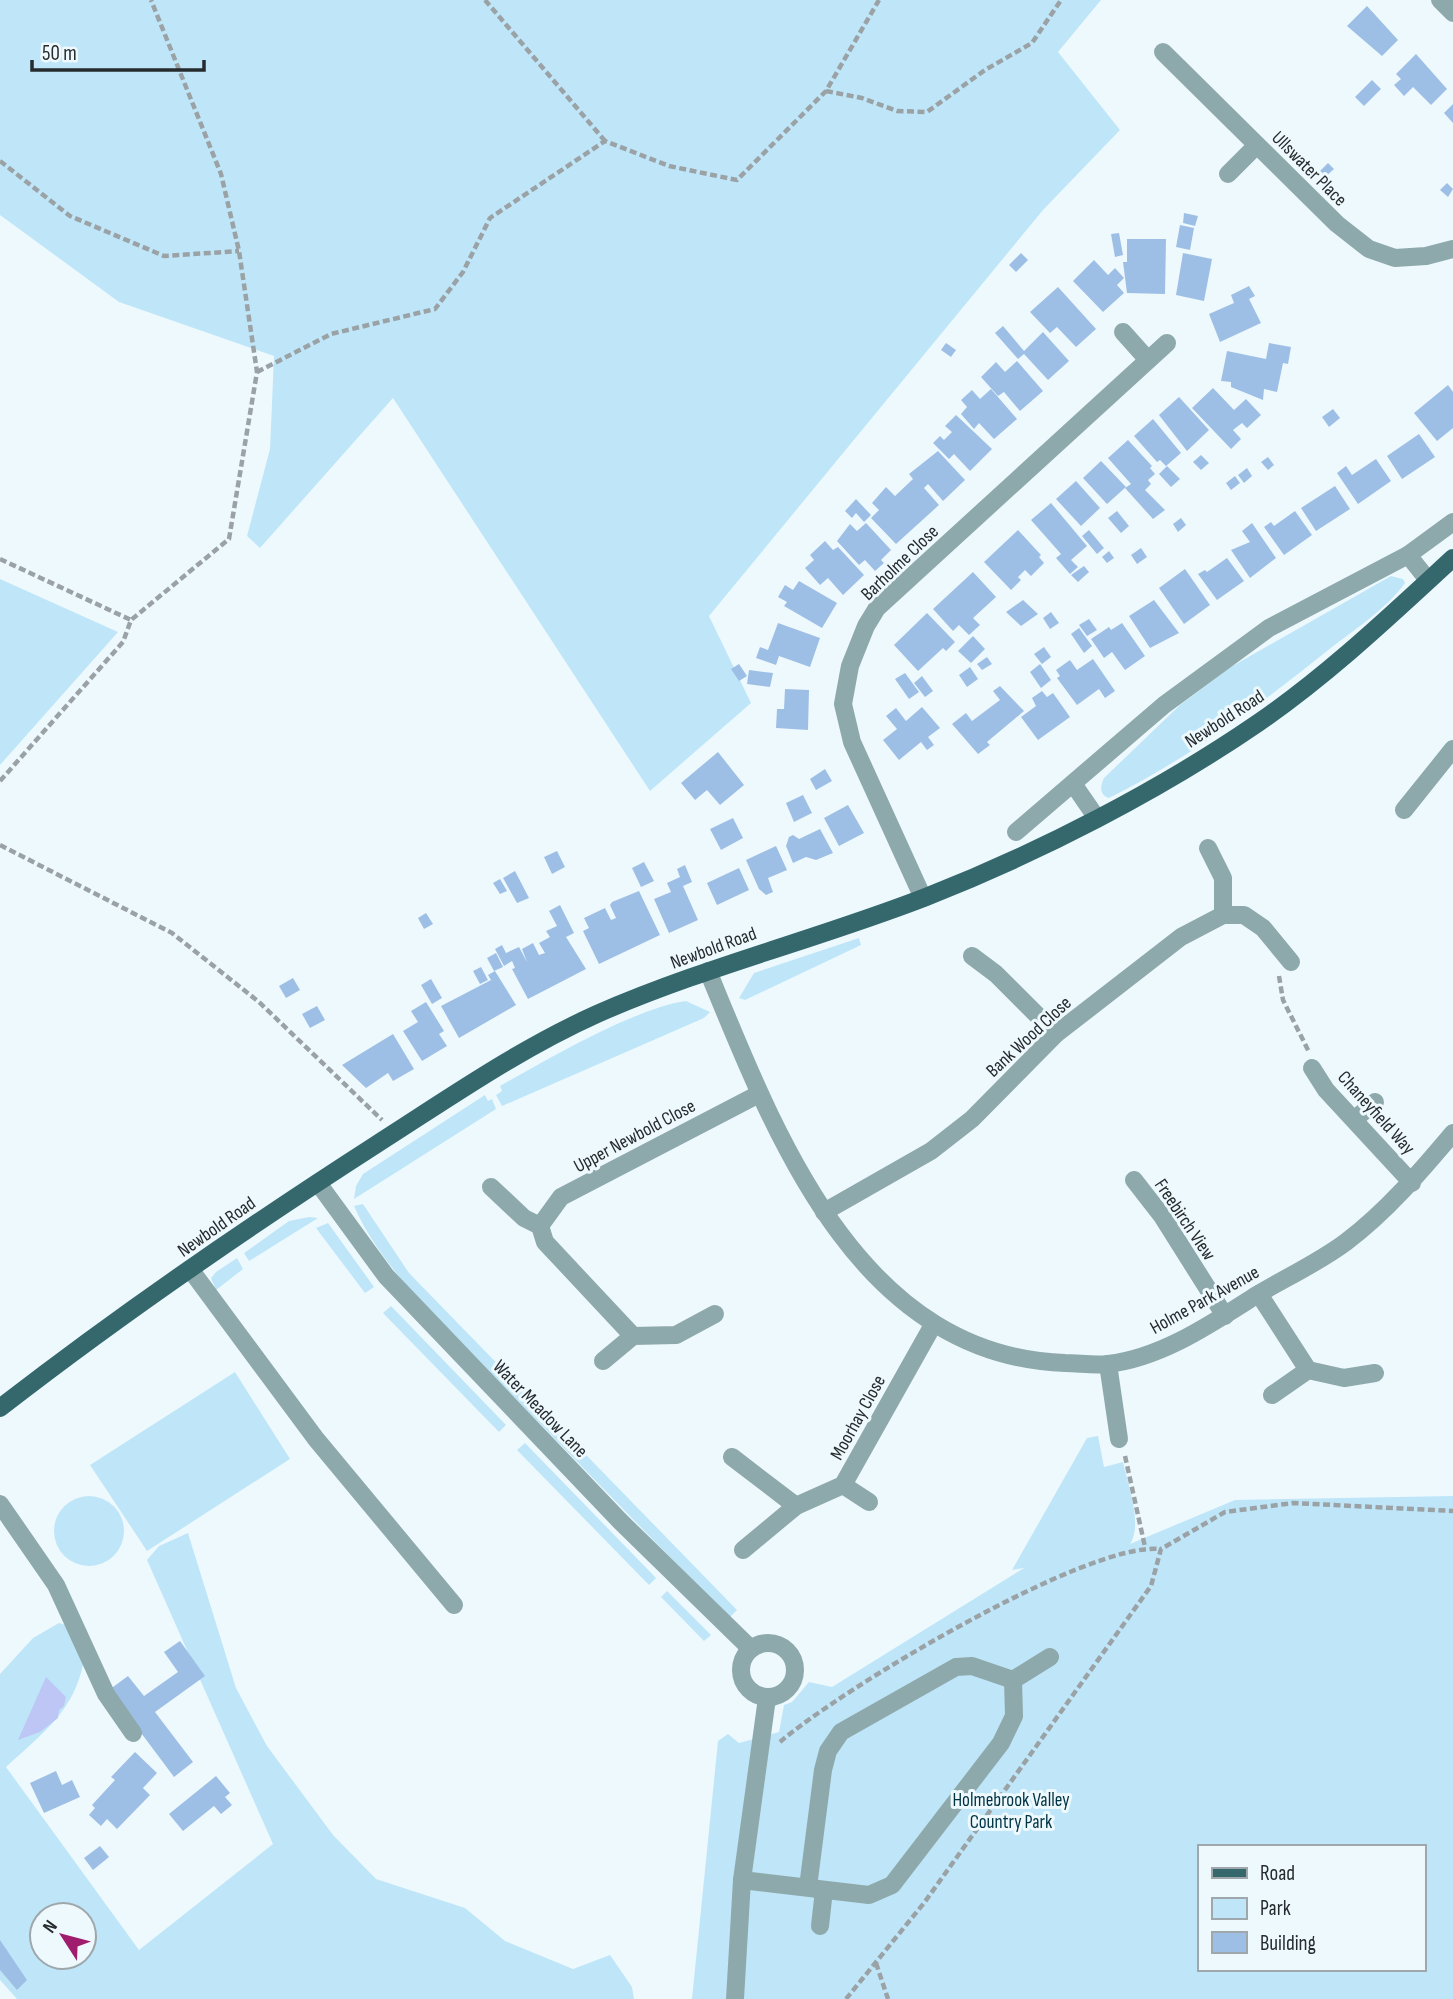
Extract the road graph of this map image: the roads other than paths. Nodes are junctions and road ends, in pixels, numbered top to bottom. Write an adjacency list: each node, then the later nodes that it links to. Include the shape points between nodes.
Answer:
1 (1440, 0): 2 (street)
2 (1453, 13)
3 (1163, 52): 4 (street, Ullswater Place)
4 (1257, 145): 5 (street); 6 (street, Ullswater Place, via 1369,249 1395,258)
5 (1228, 174)
6 (1453, 248)
7 (1123, 332): 9 (street)
8 (1167, 343): 9 (street, Barholme Close)
9 (1148, 360): 20 (street, Barholme Close, via 877,608 866,626 850,666 843,704 852,741)
10 (1453, 522): 11 (street)
11 (1408, 555): 13 (street); 15 (street, via 1269,628 1164,705)
12 (1452, 561): 13 (main road, Newbold Road)
13 (1428, 580): 17 (main road, Newbold Road, via 1260,722)
14 (1453, 748): 16 (street)
15 (1074, 785): 17 (street); 18 (street)
16 (1404, 810)
17 (1096, 817): 20 (main road, Newbold Road)
18 (1016, 832)
19 (1208, 848): 21 (street, via 1223,878)
20 (923, 898): 24 (main road, Newbold Road)
21 (1223, 915): 23 (street, via 1244,915 1263,928); 25 (street, Bank Wood Close, via 1181,937)
22 (971, 956): 25 (street, via 996,974)
23 (1291, 962)
24 (708, 971): 27 (street, Holme Park Avenue); 32 (main road, Newbold Road, via 596,1015 509,1060)
25 (1056, 1034): 35 (street, Bank Wood Close, via 972,1119 931,1152)
26 (1312, 1068): 29 (street, Chaneyfield Way, via 1326,1090)
27 (759, 1094): 35 (street, Holme Park Avenue); 36 (street, Upper Newbold Close, via 561,1197)
28 (1375, 1102): 29 (street)
29 (1356, 1119): 33 (street, Chaneyfield Way)
30 (1449, 1145): 33 (street, Holme Park Avenue)
31 (1134, 1181): 40 (street, Freebirch View, via 1162,1216)
32 (318, 1183): 37 (main road, Newbold Road); 57 (street, Water Meadow Lane, via 386,1276 620,1521)
33 (1412, 1183): 38 (street, Holme Park Avenue, via 1345,1242)
34 (491, 1187): 36 (street, via 524,1219)
35 (824, 1212): 41 (street, Holme Park Avenue, via 888,1289)
36 (540, 1226): 42 (street, via 545,1242)
37 (190, 1269): 48 (main road, Newbold Road); 56 (street, via 316,1439)
38 (1259, 1294): 40 (street, Holme Park Avenue); 45 (street)
39 (715, 1314): 42 (street, via 676,1335)
40 (1225, 1316): 44 (street, Holme Park Avenue, via 1169,1347)
41 (933, 1325): 44 (street, Holme Park Avenue, via 983,1350 1041,1362); 51 (street, Moorhay Close)
42 (634, 1336): 43 (street)
43 (603, 1361)
44 (1108, 1364): 49 (street)
45 (1308, 1370): 46 (street, via 1344,1378); 47 (street)
46 (1375, 1373)
47 (1272, 1395)
48 (0, 1408)
49 (1119, 1438)
50 (732, 1457): 54 (street)
51 (843, 1485): 52 (street); 54 (street, Moorhay Close)
52 (869, 1502)
53 (0, 1504): 61 (street, via 56,1585 106,1694)
54 (796, 1506): 55 (street, Moorhay Close)
55 (743, 1550)
56 (454, 1605)
57 (750, 1648): 60 (street, via 740,1671 749,1690); 60 (street, via 767,1642 788,1651 794,1662 794,1678 783,1693)
58 (1050, 1657): 59 (street)
59 (1013, 1680): 63 (street, via 1014,1716 1002,1743 897,1880 869,1895); 63 (street, via 972,1666 956,1667 841,1732 828,1751 823,1770)
60 (767, 1698): 62 (street)
61 (133, 1733)
62 (742, 1880): 63 (street); 65 (street)
63 (816, 1888): 64 (street)
64 (820, 1926)
65 (736, 1999)

